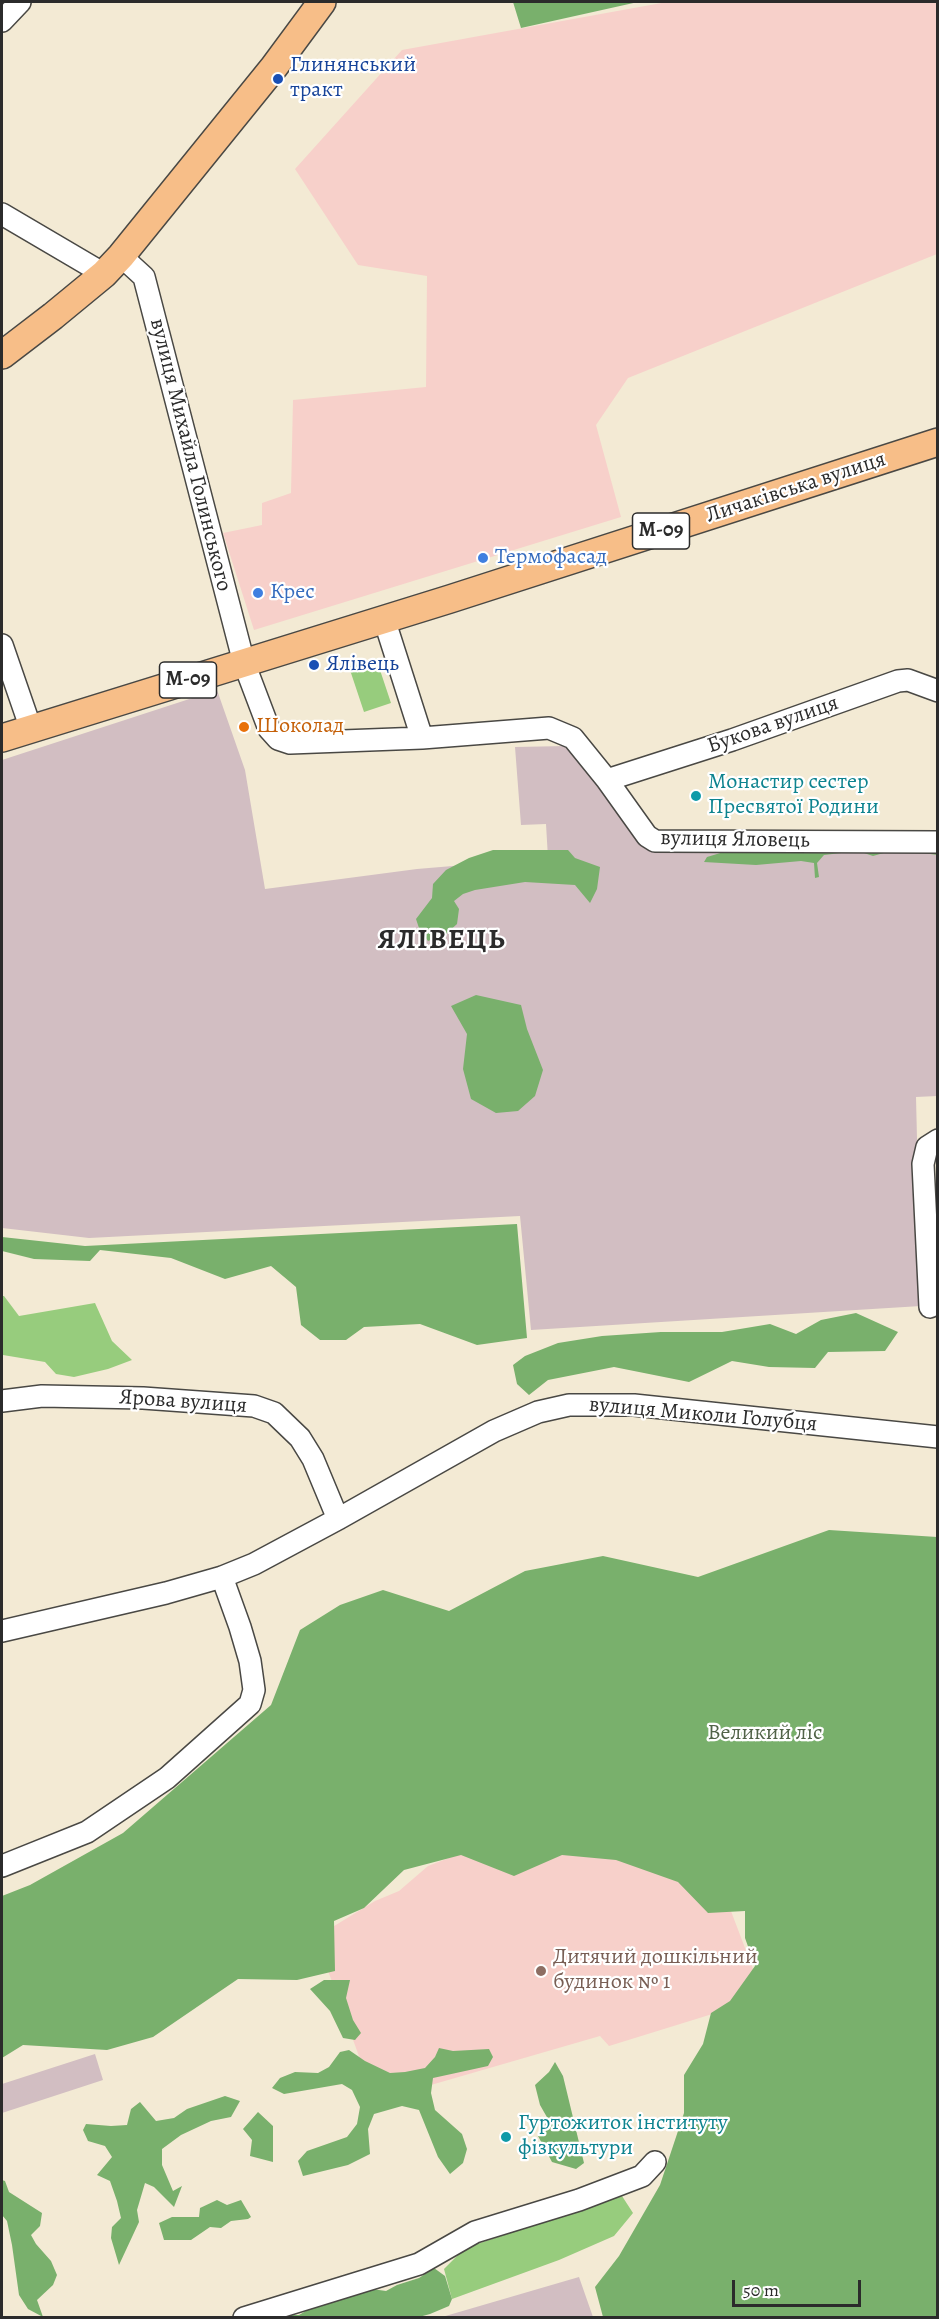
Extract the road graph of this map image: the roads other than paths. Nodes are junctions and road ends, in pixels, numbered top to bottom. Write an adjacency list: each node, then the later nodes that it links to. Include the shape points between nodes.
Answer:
1 (20, 2): 3 (street)
2 (322, 2): 5 (main road)
3 (2, 21)
4 (2, 214): 5 (street, вулиця Михайла Голинського)
5 (113, 265): 6 (main road); 10 (street, вулиця Михайла Голинського, via 144,277)
6 (2, 355)
7 (938, 442): 8 (main road, Личаківська вулиця / М-09)
8 (384, 619): 10 (main road, Личаківська вулиця / М-09); 14 (street)
9 (2, 645): 12 (street)
10 (244, 663): 12 (main road, Личаківська вулиця / М-09); 14 (street, вулиця Михайла Голинського, via 269,729 278,739 290,743)
11 (938, 691): 15 (street, Букова вулиця, via 908,680 898,681)
12 (31, 729): 13 (main road, Личаківська вулиця / М-09)
13 (2, 738)
14 (422, 738): 15 (street, вулиця Яловець, via 549,729 573,738)
15 (607, 780): 16 (street, вулиця Яловець, via 654,841)
16 (938, 842)
17 (938, 1140): 18 (street, via 927,1147 923,1164)
18 (930, 1307)
19 (2, 1401): 21 (street, Ярова вулиця, via 42,1396 143,1398 254,1406 274,1413 300,1438)
20 (938, 1437): 21 (street, вулиця Миколи Голубця, via 634,1405 569,1405 538,1412 494,1431)
21 (338, 1519): 22 (street, вулиця Миколи Голубця)
22 (222, 1577): 23 (street, вулиця Миколи Голубця); 24 (street, via 250,1661 254,1690 250,1704 166,1778 87,1832)
23 (2, 1631)
24 (2, 1866)
25 (656, 2162): 26 (street, via 642,2176 475,2232 419,2264)
26 (244, 2318)

